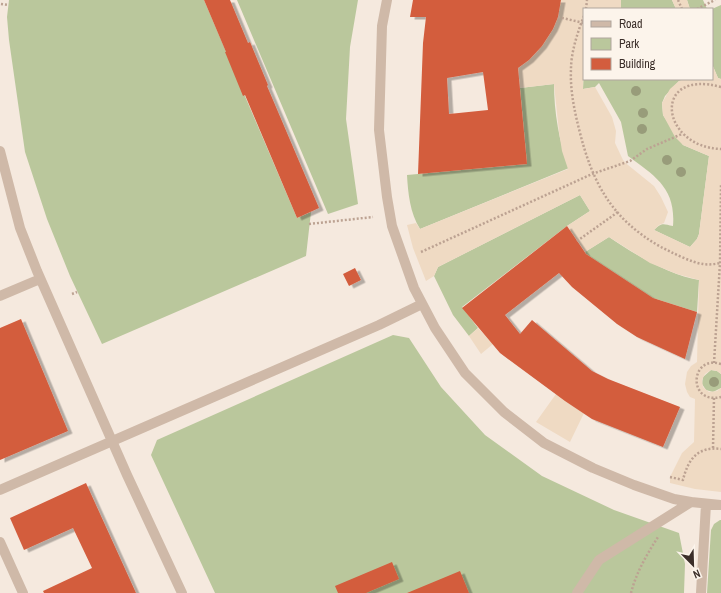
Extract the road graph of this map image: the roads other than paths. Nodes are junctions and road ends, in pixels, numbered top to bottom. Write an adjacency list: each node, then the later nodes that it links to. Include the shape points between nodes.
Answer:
1 (387, 0): 5 (street, via 382,26 379,130 386,197 392,226)
2 (0, 151): 3 (street, via 20,228)
3 (40, 279): 4 (street); 6 (street)
4 (0, 296)
5 (422, 304): 6 (street, via 380,325); 8 (street, via 465,374 504,412 544,443 634,485)
6 (112, 441): 7 (street); 13 (street)
7 (0, 490)
8 (691, 502): 9 (street); 14 (street, via 599,560)
9 (706, 504): 10 (street); 15 (street)
10 (721, 505)
11 (0, 542): 12 (street)
12 (23, 593)
13 (182, 593)
14 (577, 593)
15 (701, 593)

